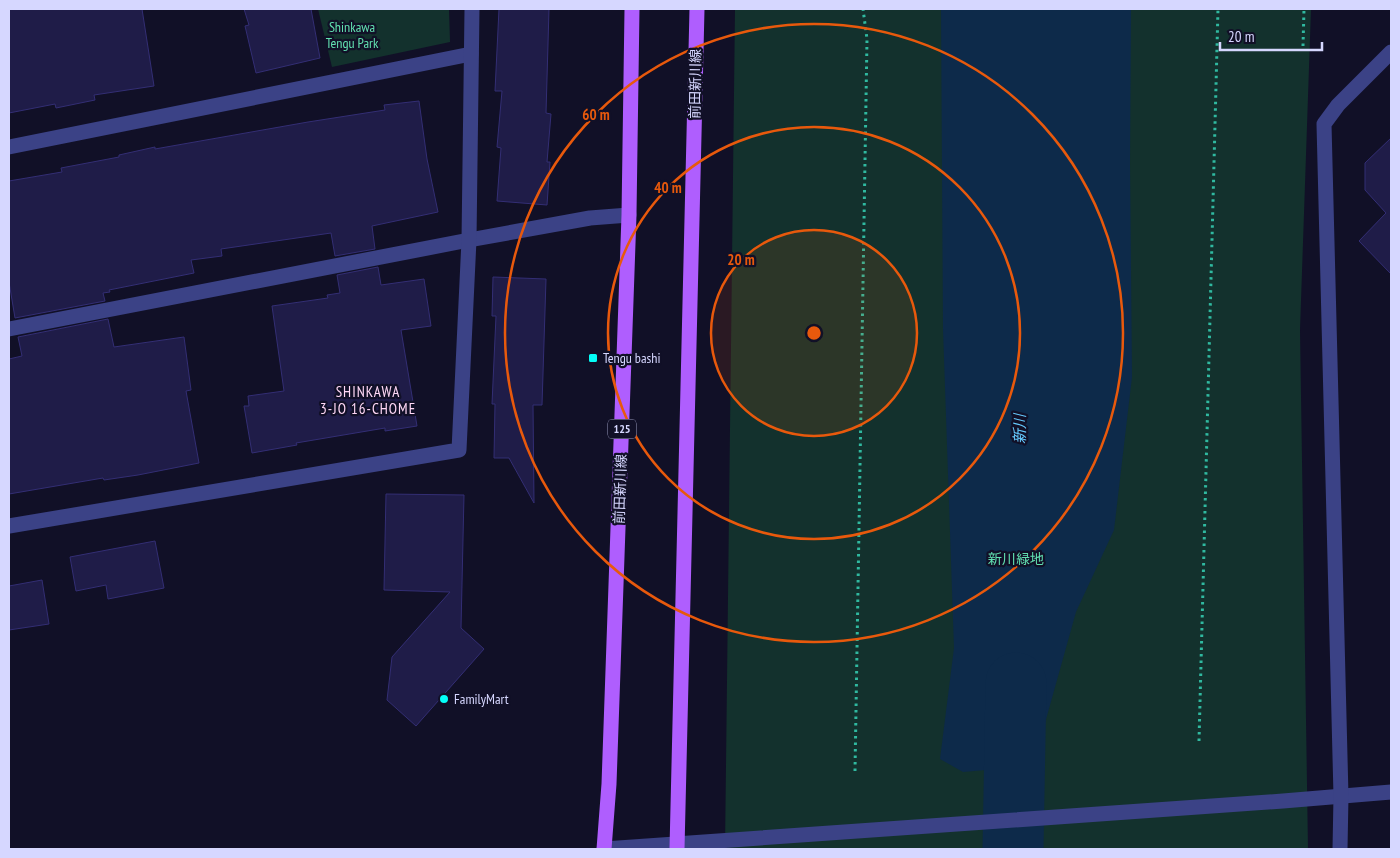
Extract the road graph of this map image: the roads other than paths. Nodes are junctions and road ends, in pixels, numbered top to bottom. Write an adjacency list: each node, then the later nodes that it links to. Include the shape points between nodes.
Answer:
1 (472, 9): 5 (street)
2 (632, 9): 7 (main road, 前田新川線 / 125)
3 (697, 9): 13 (main road, 前田新川線)
4 (1391, 52): 12 (street, via 1338,105 1324,124)
5 (472, 54): 6 (street); 8 (street)
6 (9, 147)
7 (629, 215): 8 (street, via 590,218); 14 (main road, 前田新川線 / 125)
8 (469, 240): 9 (street); 10 (street, via 459,450)
9 (9, 329)
10 (9, 526)
11 (1391, 792): 12 (street)
12 (1341, 796): 13 (street); 15 (street)
13 (677, 846): 14 (street)
14 (604, 849)
15 (1340, 849)

